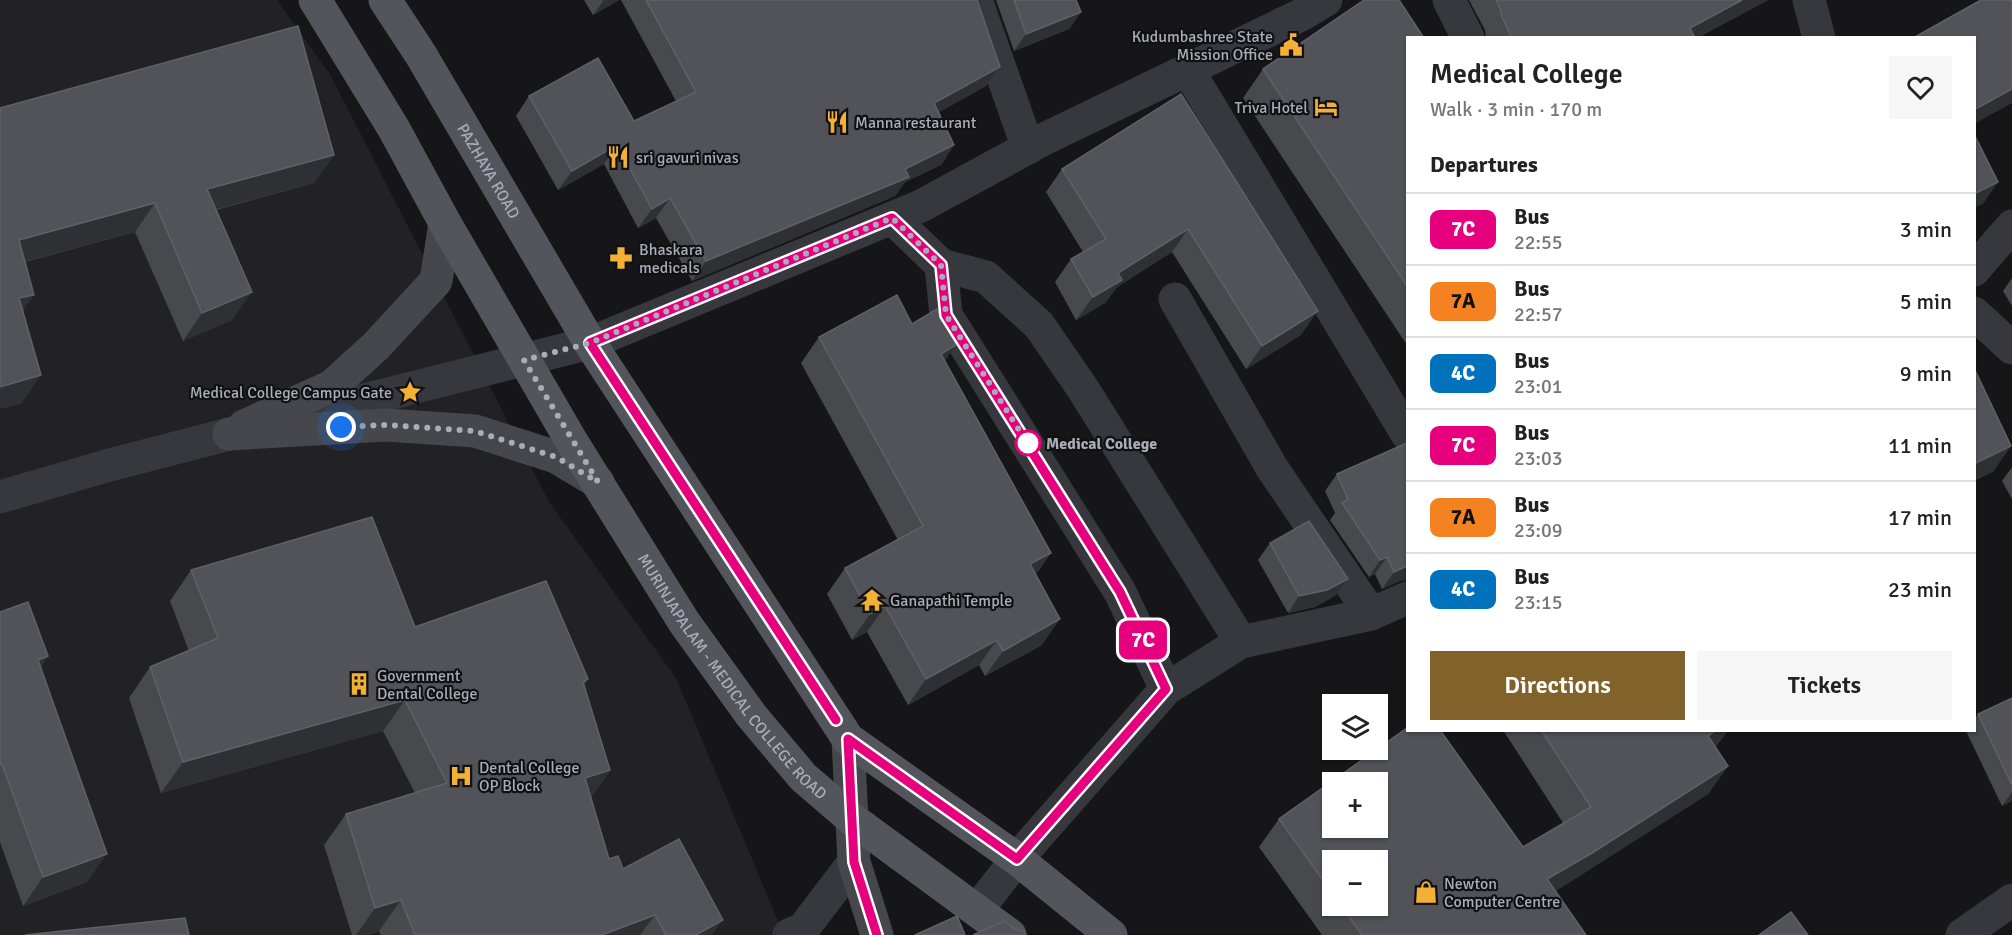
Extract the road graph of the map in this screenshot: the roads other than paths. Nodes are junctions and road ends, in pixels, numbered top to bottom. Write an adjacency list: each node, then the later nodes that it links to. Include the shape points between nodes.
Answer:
1 (315, 0): 12 (main road, MURINJAPALAM - MEDICAL COLLEGE ROAD, via 394,129)
2 (385, 0): 18 (main road, PAZHAYA ROAD, via 422,55)
3 (976, 0): 10 (street)
4 (1326, 0): 9 (street)
5 (1449, 0): 7 (street)
6 (1809, 0): 8 (street)
7 (1467, 36)
8 (1818, 36)
9 (1188, 70): 10 (street); 21 (street)
10 (1028, 148): 11 (street)
11 (892, 218): 14 (street); 18 (street)
12 (445, 223): 20 (main road, MURINJAPALAM - MEDICAL COLLEGE ROAD); 22 (main road, via 436,281 376,346 332,386)
13 (2012, 226): 15 (street)
14 (941, 265): 27 (street, via 986,277 1039,325); 28 (street, via 946,315 1120,592)
15 (1976, 268)
16 (1175, 299): 26 (street, via 1272,468)
17 (1976, 316): 19 (street)
18 (590, 343): 20 (street); 29 (main road, PAZHAYA ROAD)
19 (2012, 348)
20 (524, 360): 22 (street); 23 (main road, MURINJAPALAM - MEDICAL COLLEGE ROAD)
21 (1406, 432)
22 (229, 434): 23 (main road, via 386,425 475,431 556,457); 24 (street)
23 (598, 482): 30 (main road, MURINJAPALAM - MEDICAL COLLEGE ROAD, via 684,622 751,715 803,777)
24 (0, 497)
25 (1406, 598): 26 (street)
26 (1371, 614): 27 (street)
27 (1240, 642): 28 (street)
28 (1166, 689): 31 (street)
29 (848, 739): 30 (main road); 31 (main road)
30 (852, 819): 32 (main road); 34 (main road, MURINJAPALAM - MEDICAL COLLEGE ROAD)
31 (1017, 859): 34 (street); 38 (main road)
32 (854, 862): 35 (street); 36 (main road)
33 (2012, 900): 39 (street)
34 (977, 910): 37 (main road, MURINJAPALAM - MEDICAL COLLEGE ROAD)
35 (798, 933)
36 (877, 935)
37 (1010, 935)
38 (1111, 935)
39 (1962, 935)

